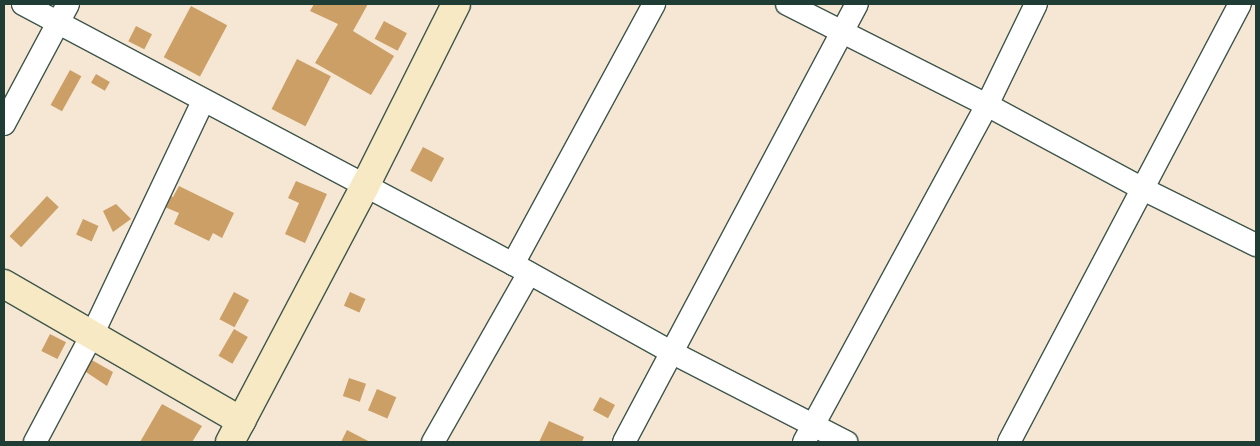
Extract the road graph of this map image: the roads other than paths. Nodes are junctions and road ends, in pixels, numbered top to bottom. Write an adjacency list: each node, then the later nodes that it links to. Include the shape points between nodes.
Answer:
1 (23, 4): 9 (street)
2 (68, 4): 9 (street)
3 (456, 4): 14 (street)
4 (654, 4): 17 (street)
5 (787, 4): 10 (street)
6 (857, 4): 10 (street)
7 (1036, 4): 12 (street)
8 (1240, 4): 15 (street)
9 (58, 23): 11 (street); 13 (street)
10 (842, 32): 12 (street); 20 (street)
11 (204, 101): 14 (street); 19 (street)
12 (988, 104): 15 (street); 22 (street)
13 (4, 124)
14 (365, 186): 17 (street); 21 (street)
15 (1143, 188): 16 (street); 27 (street)
16 (1256, 245)
17 (521, 269): 20 (street); 24 (street)
18 (4, 284): 19 (street)
19 (92, 335): 21 (street); 23 (street)
20 (673, 353): 22 (street); 25 (street)
21 (235, 432)
22 (808, 433): 26 (street)
23 (35, 442)
24 (433, 442)
25 (624, 442)
26 (846, 442)
27 (1009, 442)

